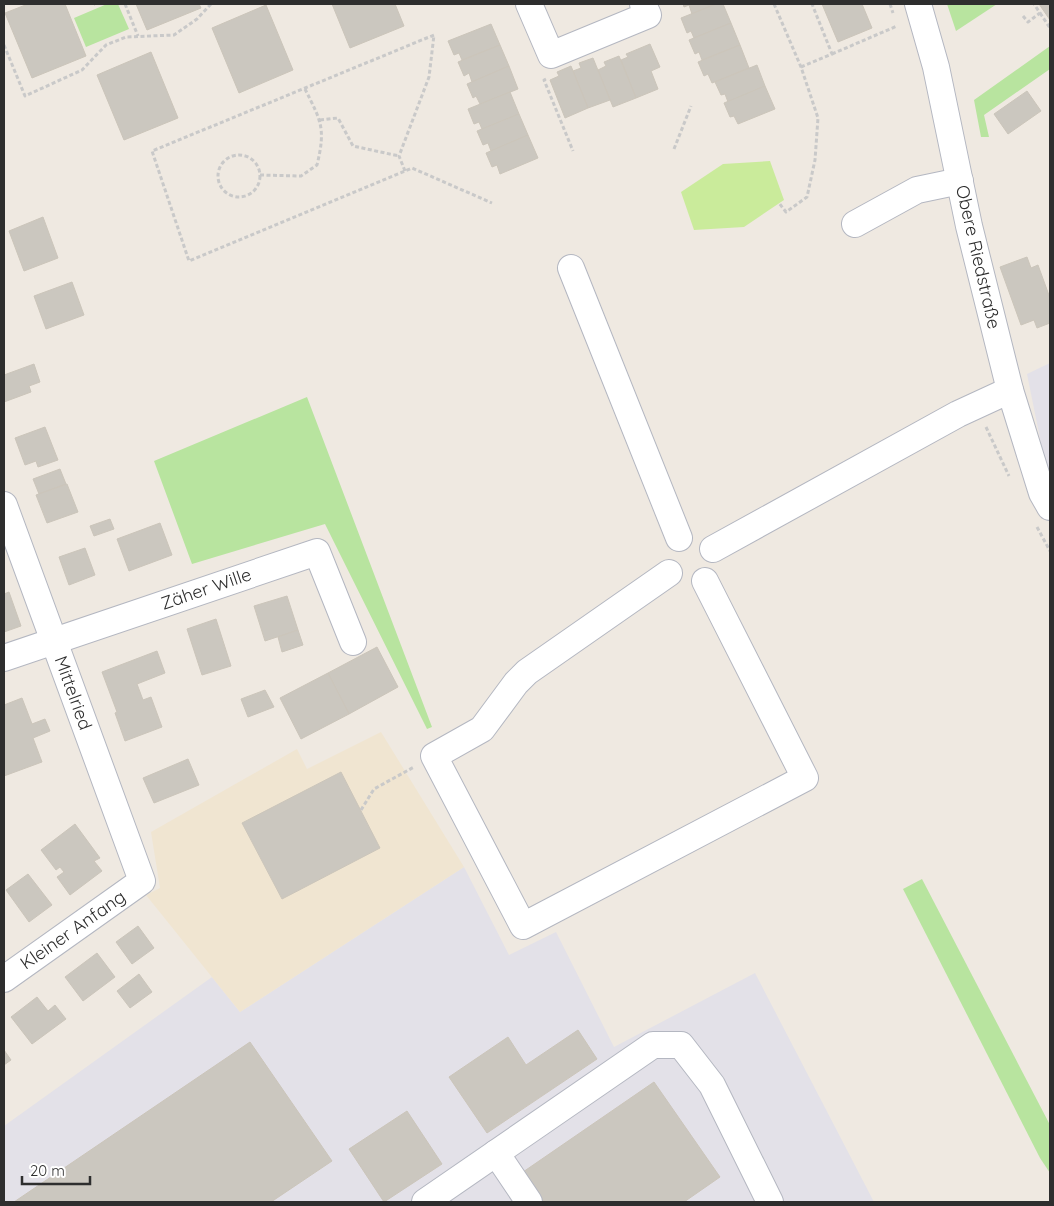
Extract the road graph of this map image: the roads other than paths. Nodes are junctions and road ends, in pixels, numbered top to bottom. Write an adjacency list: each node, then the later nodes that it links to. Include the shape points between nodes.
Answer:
1 (529, 4): 2 (street, via 551,55 648,15)
2 (643, 4)
3 (918, 4): 4 (street, Obere Riedstraße, via 936,67)
4 (960, 181): 5 (street, via 917,190); 7 (street, Obere Riedstraße)
5 (855, 224)
6 (571, 268): 10 (street)
7 (1010, 390): 8 (street, Obere Riedstraße, via 1042,493); 11 (street, via 958,414)
8 (1050, 507)
9 (6, 518): 14 (street, Mittelried)
10 (679, 538): 11 (street, via 692,535 704,539); 12 (street, via 666,553)
11 (713, 549): 13 (street, via 715,567)
12 (669, 573): 13 (street, via 679,582 692,585); 13 (street, via 527,672 482,730 434,756 523,926 805,778)
13 (705, 581)
14 (54, 641): 15 (street, Zäher Wille, via 317,552); 16 (street, Zäher Wille); 17 (street, Mittelried)
15 (353, 642)
16 (4, 658)
17 (142, 881): 18 (street, Kleiner Anfang)
18 (4, 979)
19 (496, 1153): 20 (street); 21 (street); 22 (street, via 653,1045 681,1045 712,1085)
20 (425, 1202)
21 (529, 1202)
22 (770, 1202)

